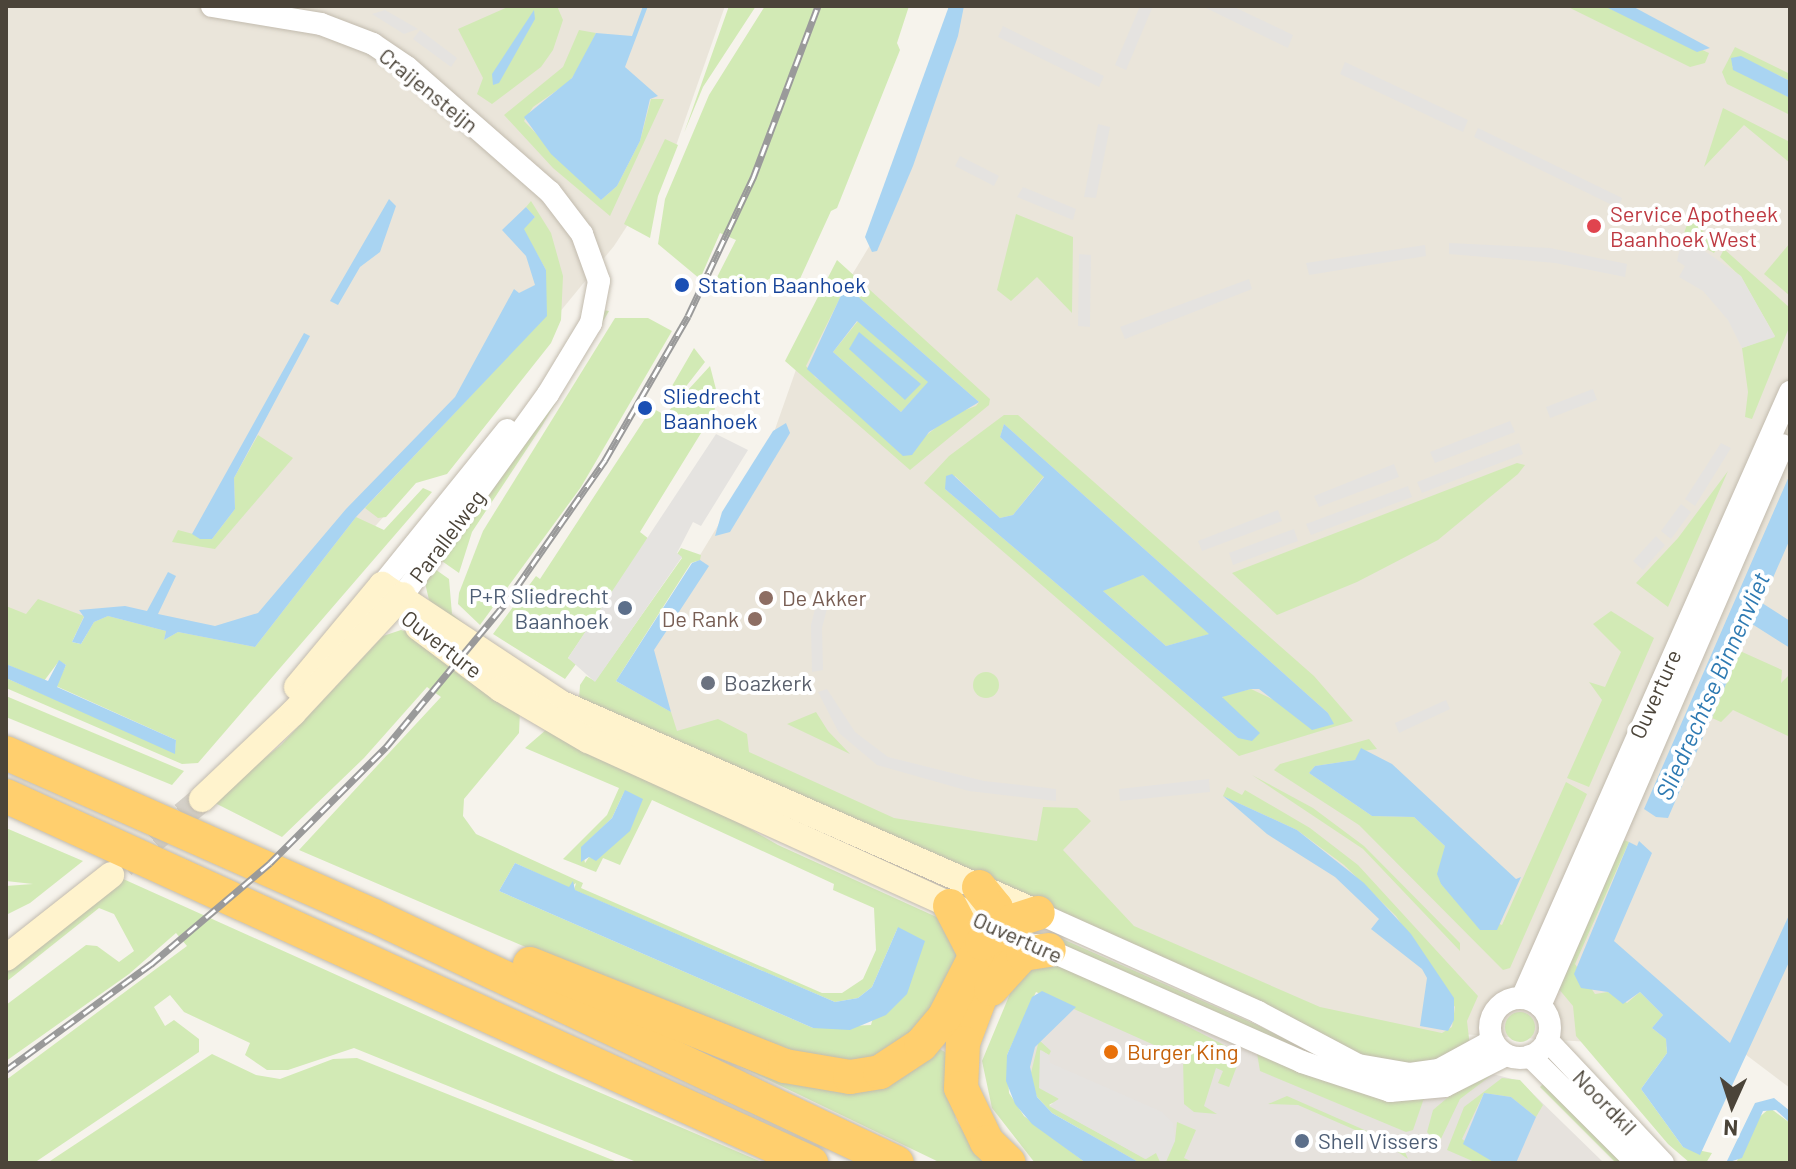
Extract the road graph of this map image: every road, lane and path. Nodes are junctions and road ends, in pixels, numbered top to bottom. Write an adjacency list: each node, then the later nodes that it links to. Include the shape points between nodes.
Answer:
1 (212, 6): 2 (street, Craijensteijn, via 321,24 373,44 407,67 550,192 582,234)
2 (593, 265): 5 (street, Parallelweg, via 598,304 580,343 468,511)
3 (1790, 392): 21 (street, Ouverture)
4 (1790, 430): 21 (street, Ouverture)
5 (393, 596): 8 (main road, Parallelweg); 10 (main road, Ouverture, via 560,703); 12 (main road, Ouverture, via 501,689 588,740)
6 (6, 753): 14 (highway)
7 (6, 796): 11 (highway)
8 (196, 796)
9 (6, 811): 11 (highway, via 163,879)
10 (979, 887): 13 (main road, Ouverture); 15 (highway, via 996,908)
11 (242, 901): 25 (highway)
12 (950, 906): 15 (main road, Ouverture); 18 (highway)
13 (1038, 913): 15 (highway); 23 (street, Ouverture, via 1258,1012 1358,1065 1410,1074 1439,1070)
14 (374, 916): 18 (highway, via 448,930 749,1053 823,1076 880,1072 907,1057 945,1016); 26 (highway)
15 (1001, 928): 17 (street, Ouverture); 18 (highway); 20 (highway)
16 (6, 939): 19 (main road, via 106,873)
17 (1049, 950): 20 (highway, via 1023,954); 23 (street, Ouverture, via 1302,1062 1390,1091 1445,1086)
18 (975, 954)
19 (6, 958)
20 (982, 998): 27 (highway, via 963,1043 961,1088 987,1142)
21 (1531, 1002): 22 (street, via 1549,1022); 23 (street, via 1509,999 1495,1011)
22 (1547, 1040): 24 (street); 29 (street, Noordkil)
23 (1499, 1048): 24 (street)
24 (1530, 1056): 28 (street, Noordkil)
25 (811, 1163)
26 (897, 1163)
27 (1009, 1163)
28 (1637, 1163)
29 (1663, 1163)

